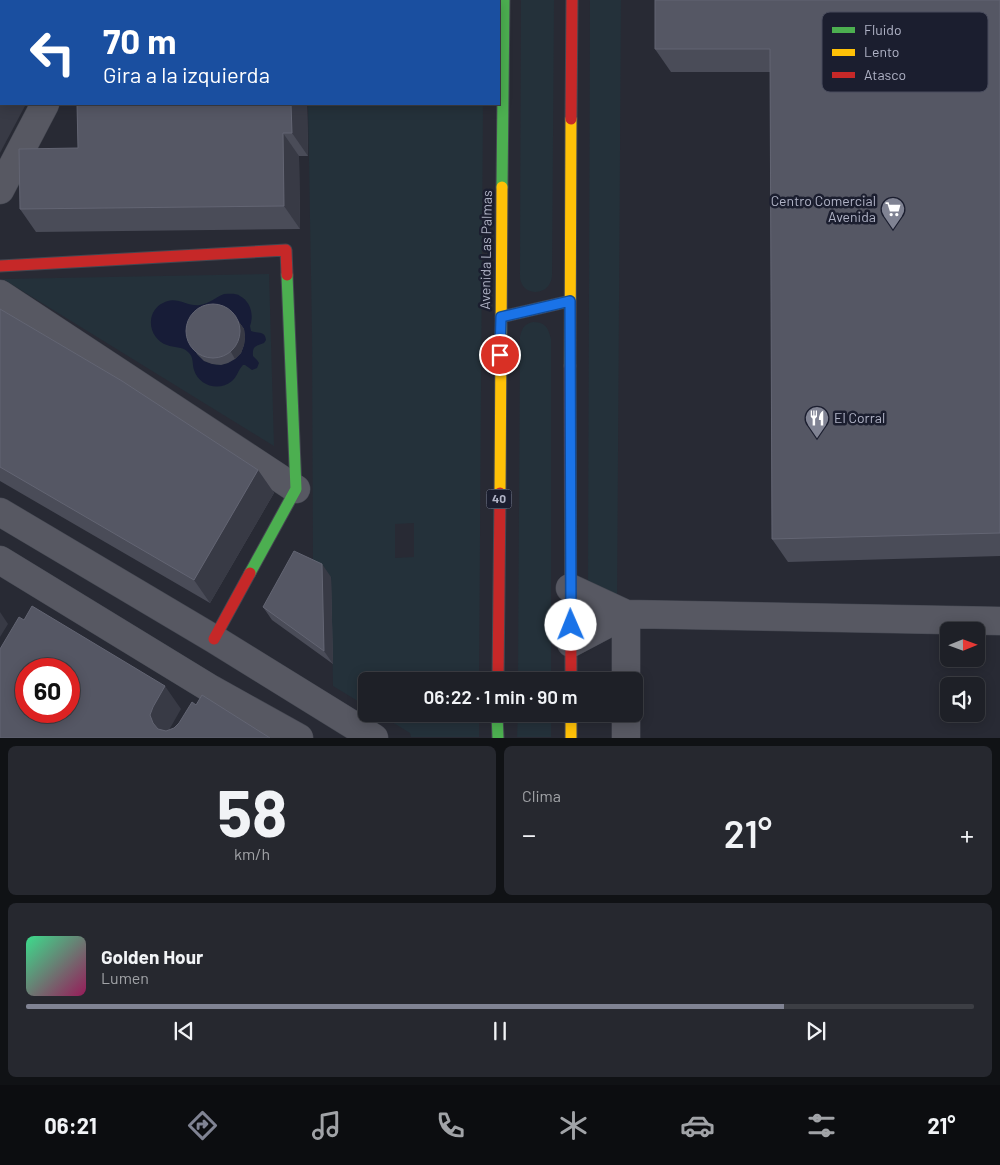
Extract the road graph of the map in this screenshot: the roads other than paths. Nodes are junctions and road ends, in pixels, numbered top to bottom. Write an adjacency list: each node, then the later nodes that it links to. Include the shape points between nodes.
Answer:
1 (504, 0): 8 (main road, Avenida Las Palmas / 40)
2 (572, 0): 7 (main road)
3 (44, 105): 4 (street)
4 (0, 190)
5 (0, 266): 9 (main road, via 286,250)
6 (0, 294): 9 (street)
7 (570, 301): 8 (main road); 12 (main road)
8 (501, 317): 17 (main road, Avenida Las Palmas / 40)
9 (296, 488): 15 (main road)
10 (0, 512): 15 (street)
11 (0, 560): 20 (street)
12 (570, 588): 13 (street); 16 (main road)
13 (626, 614): 14 (street); 16 (street); 19 (street)
14 (1000, 621)
15 (214, 639): 26 (street)
16 (571, 643): 18 (main road)
17 (498, 672)
18 (571, 672)
19 (626, 672)
20 (211, 689): 21 (street); 25 (street)
21 (196, 713)
22 (498, 722): 27 (main road)
23 (571, 722): 28 (main road)
24 (626, 722): 29 (street)
25 (300, 738)
26 (374, 738)
27 (498, 738)
28 (571, 738)
29 (626, 738)

